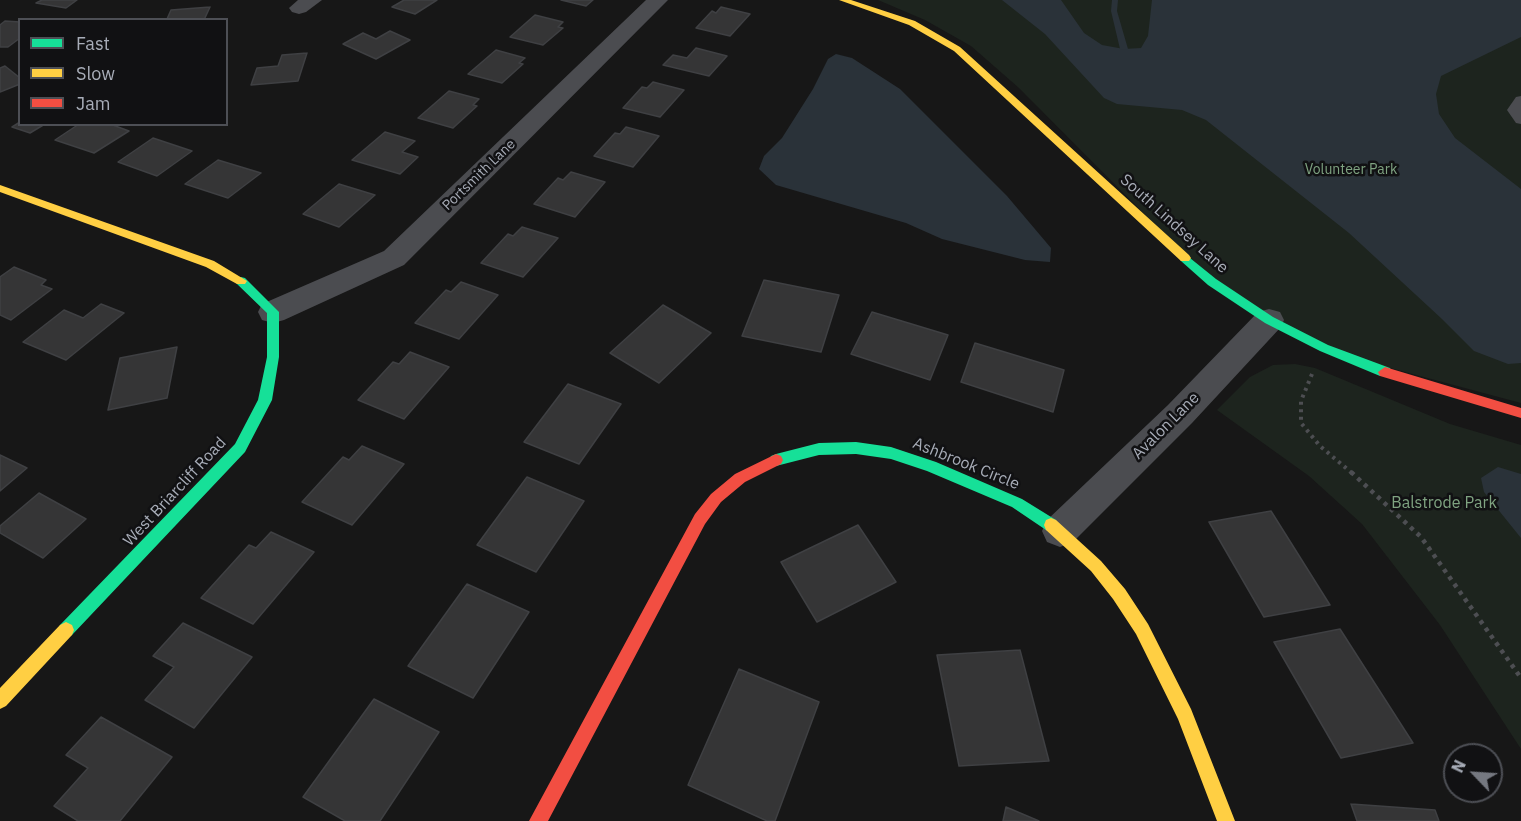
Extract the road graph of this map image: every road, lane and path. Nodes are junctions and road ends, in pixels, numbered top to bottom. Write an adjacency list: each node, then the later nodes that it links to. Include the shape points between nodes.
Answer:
1 (658, 0): 6 (street, Portsmith Lane, via 394,258)
2 (843, 0): 7 (street, South Lindsey Lane, via 912,24 957,49 1212,282)
3 (1521, 100): 4 (lane, via 1514,110)
4 (1521, 120)
5 (0, 188): 6 (street, via 210,264 240,280)
6 (273, 312): 12 (street, West Briarcliff Road, via 273,357 265,400 240,448)
7 (1269, 320): 8 (street, South Lindsey Lane); 10 (street, Avalon Lane)
8 (1324, 348): 9 (street, South Lindsey Lane, via 1443,391); 11 (path, via 1301,401 1301,423 1320,446 1421,537)
9 (1521, 413)
10 (1060, 531): 13 (street, Ashbrook Circle, via 1017,503 972,482 891,453 856,448 819,449 774,460 740,478 716,498 700,519); 14 (street, Ashbrook Circle, via 1096,566 1142,629 1185,716)
11 (1521, 678)
12 (5, 687)
13 (538, 821)
14 (1226, 821)

